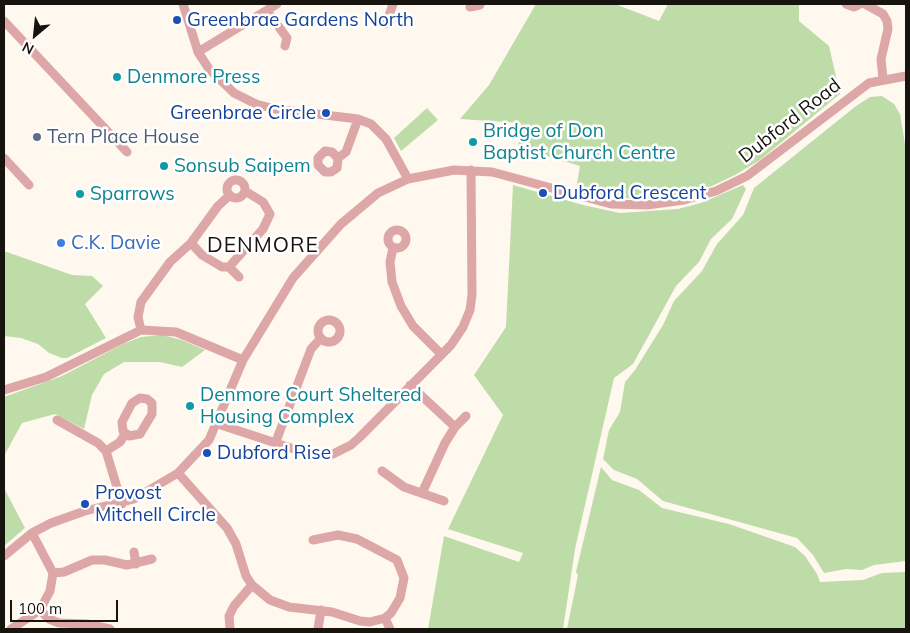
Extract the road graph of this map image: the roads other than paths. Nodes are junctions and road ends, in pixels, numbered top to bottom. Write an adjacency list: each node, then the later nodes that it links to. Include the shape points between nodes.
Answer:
1 (183, 4): 13 (street)
2 (277, 4): 9 (street)
3 (393, 4): 11 (street)
4 (846, 4): 5 (street, via 854,7)
5 (860, 4)
6 (865, 4): 15 (street, via 883,14 887,21 881,59)
7 (480, 5): 8 (street)
8 (470, 8)
9 (267, 11): 12 (street, via 287,38); 13 (street)
10 (4, 20): 17 (street)
11 (386, 24)
12 (285, 46)
13 (198, 52): 16 (street, via 218,79 234,93 256,104)
14 (906, 76): 15 (street, Dubford Road)
15 (883, 79): 20 (street, Dubford Road, via 858,89 747,176 716,191 684,200 647,205 611,204 513,177)
16 (358, 119): 19 (street, via 346,152); 21 (street, via 371,124 386,140)
17 (127, 152)
18 (4, 158): 22 (street)
19 (338, 158)
20 (471, 170): 21 (street, Dubford Road, via 434,172); 31 (street, via 470,310 459,334)
21 (408, 179): 32 (street, Dubford Road, via 378,193 328,238 293,278)
22 (29, 185)
23 (244, 191): 24 (street, via 237,197); 24 (street, via 243,184 234,180 228,186); 27 (street, via 263,202 268,208 269,219)
24 (230, 194): 25 (street)
25 (190, 243): 27 (street, via 214,263); 29 (street, via 170,262 142,302 138,317)
26 (393, 248): 31 (street, via 390,262 392,282 401,306 413,326)
27 (228, 267): 28 (street)
28 (239, 277)
29 (140, 330): 32 (street, via 176,332); 34 (street, via 59,372)
30 (321, 338): 40 (street, via 311,349)
31 (441, 354): 33 (street)
32 (243, 360): 37 (street, Dubford Road)
33 (410, 385): 38 (street); 40 (street, via 342,450 312,455)
34 (4, 390)
35 (466, 416): 38 (street)
36 (57, 420): 41 (street)
37 (218, 424): 40 (street); 43 (street, Dubford Road, via 198,454)
38 (455, 427): 44 (street)
39 (125, 434): 41 (street, via 120,442)
40 (275, 444)
41 (106, 451): 46 (street)
42 (382, 471): 44 (street, via 387,482)
43 (178, 473): 46 (street, Dubford Road); 56 (street, via 232,535 240,562)
44 (422, 493): 45 (street)
45 (444, 500)
46 (122, 504): 47 (street, Dubford Road, via 72,515)
47 (32, 533): 50 (street, Dubford Road); 55 (street)
48 (313, 540): 54 (street, via 338,535 357,539)
49 (134, 552): 53 (street)
50 (4, 556)
51 (409, 558): 54 (street)
52 (152, 560): 53 (street)
53 (136, 564): 55 (street, via 92,560 64,572)
54 (401, 564): 59 (street, via 402,590 396,606)
55 (53, 573): 57 (street, via 50,591)
56 (252, 585): 58 (street, via 279,605); 62 (street, via 234,606 229,616)
57 (40, 610): 60 (street); 61 (street, via 59,623)
58 (321, 610): 59 (street, via 360,621); 63 (street)
59 (385, 618): 64 (street)
60 (11, 629)
61 (110, 629)
62 (230, 629)
63 (318, 629)
64 (390, 629)

